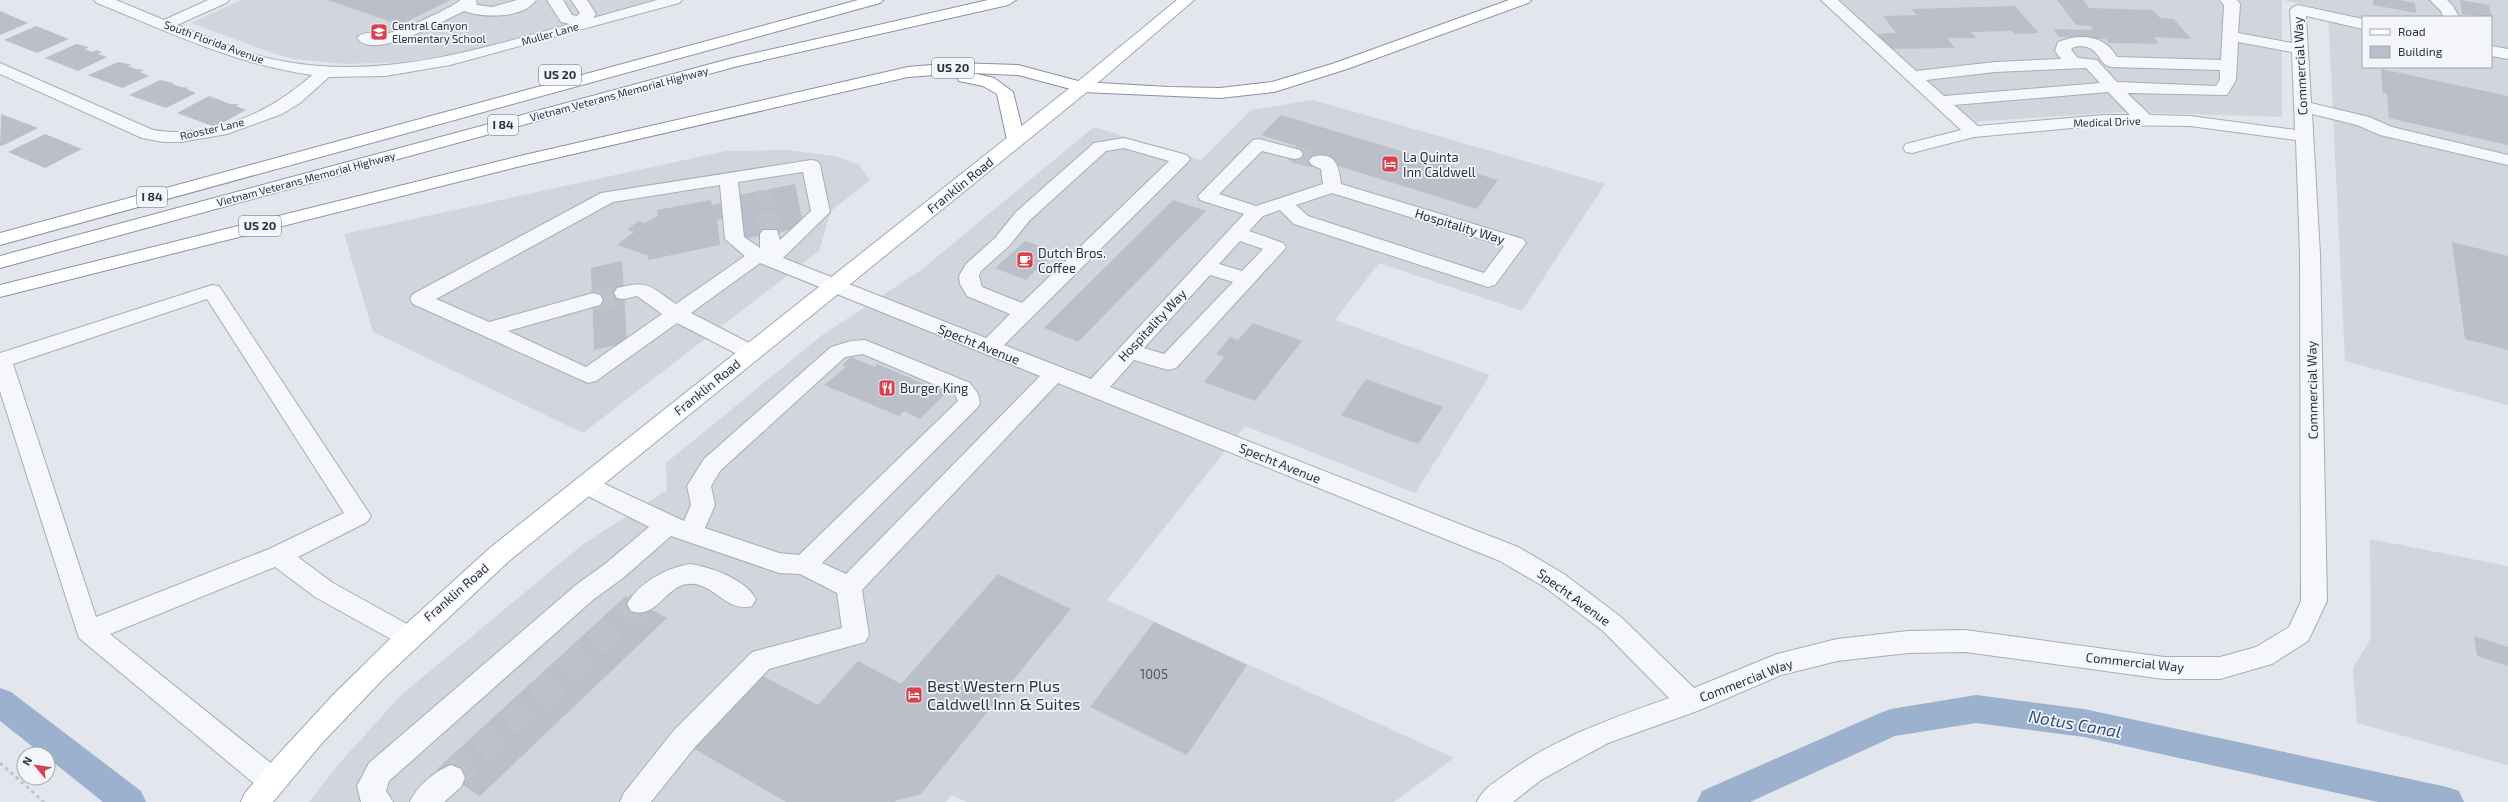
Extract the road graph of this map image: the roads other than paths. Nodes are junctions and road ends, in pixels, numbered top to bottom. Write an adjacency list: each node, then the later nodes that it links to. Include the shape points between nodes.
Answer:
1 (102, 0): 20 (street, South Florida Avenue)
2 (221, 0): 20 (street)
3 (528, 0): 15 (street, via 515,7 495,12 476,10)
4 (555, 0): 18 (street, via 567,19)
5 (579, 0): 18 (street, via 588,14)
6 (674, 0): 18 (street, Muller Lane)
7 (818, 0): 45 (main road, US 20, via 440,110)
8 (875, 0): 45 (main road, Vietnam Veterans Memorial Highway / I 84)
9 (1008, 0): 56 (main road, Vietnam Veterans Memorial Highway / I 84, via 736,62)
10 (1186, 0): 34 (main road, Franklin Road)
11 (1523, 0): 34 (main road, via 1341,66 1274,87 1220,93)
12 (1829, 0): 33 (street)
13 (2228, 0): 21 (street, via 2232,4)
14 (2438, 0): 17 (street, via 2448,9)
15 (468, 2): 22 (street, via 402,35 380,40)
16 (2308, 8): 19 (street); 23 (street, Commercial Way)
17 (2451, 16)
18 (582, 23): 30 (street, Muller Lane)
19 (2362, 24)
20 (165, 25): 32 (street, South Florida Avenue, via 249,57 287,67)
21 (2231, 36): 23 (street); 29 (street)
22 (365, 38)
23 (2300, 49): 38 (street, Commercial Way)
24 (2492, 51): 25 (street)
25 (2508, 54)
26 (2111, 62): 27 (street, via 2108,54 2098,45 2086,41 2071,41 2064,45 2063,50); 28 (street); 29 (street)
27 (2073, 63): 28 (street); 33 (street, via 1995,67)
28 (2091, 63): 35 (street)
29 (2229, 65): 35 (street, via 2228,80 2221,91)
30 (426, 66): 32 (street, South Florida Avenue, via 381,71)
31 (0, 68): 32 (street, Rooster Lane, via 148,134 172,138 240,124 274,111 288,104)
32 (326, 71)
33 (1913, 76): 37 (street)
34 (1082, 87): 36 (main road, US 20, via 1018,70 955,68 908,72); 42 (main road, Franklin Road)
35 (2112, 87): 37 (street); 39 (street)
36 (825, 93): 42 (main road, via 923,78 974,78 988,82 1005,92); 60 (main road, US 20, via 520,161)
37 (1940, 101): 40 (street)
38 (2302, 106): 41 (street, Commercial Way); 46 (street, via 2363,121 2386,131)
39 (2145, 120): 40 (street, Medical Drive, via 2104,120); 41 (street, Medical Drive, via 2190,121)
40 (1974, 132): 43 (street, Medical Drive)
41 (2304, 136): 80 (street, Commercial Way, via 2310,254 2314,601 2299,634 2263,656 2220,668 2164,668 1965,641 1908,642 1837,650 1777,665)
42 (1016, 140): 59 (main road, Franklin Road)
43 (1912, 148)
44 (1294, 154): 51 (street, via 1258,144 1207,196)
45 (304, 155): 54 (main road, Vietnam Veterans Memorial Highway / I 84)
46 (2508, 160)
47 (1318, 161): 49 (street, via 1330,166)
48 (728, 178): 55 (street, Specht Avenue, via 735,239); 55 (street, via 764,181 811,165 821,212); 65 (street, via 608,197 420,299)
49 (1332, 187): 50 (street); 50 (street, Hospitality Way, via 1516,243 1488,281 1301,220)
50 (1284, 203): 51 (street)
51 (1256, 212): 52 (street, Hospitality Way)
52 (1237, 233): 57 (street, Hospitality Way); 58 (street, via 1276,247)
53 (770, 234): 55 (street)
54 (0, 239)
55 (764, 258): 59 (street, Specht Avenue); 64 (street)
56 (0, 262)
57 (1206, 267): 58 (street); 67 (street, Hospitality Way)
58 (1246, 279): 67 (street, via 1168,363)
59 (833, 286): 66 (street, Specht Avenue); 68 (main road, Franklin Road)
60 (0, 291)
61 (624, 292): 64 (street, via 640,288)
62 (593, 300): 65 (street)
63 (1024, 312): 63 (street, via 1181,159 1124,143 1100,147 1023,216 1002,242 973,268 969,276 974,291); 66 (street)
64 (676, 314): 65 (street, via 588,376); 68 (street)
65 (487, 330)
66 (988, 348): 69 (street, Specht Avenue)
67 (1129, 351): 70 (street, Hospitality Way)
68 (750, 352): 71 (main road, Franklin Road)
69 (1054, 374): 70 (street, Specht Avenue); 75 (street)
70 (1094, 390): 80 (street, Specht Avenue, via 1509,554 1555,581 1612,624)
71 (586, 485): 72 (street); 79 (main road, Franklin Road, via 500,554)
72 (679, 528): 74 (street, via 779,563); 74 (street, via 703,504 699,486 712,465 838,352 864,347 962,388 967,394 968,403); 84 (street, via 585,592 379,772 371,786 373,798)
73 (278, 556): 78 (street); 78 (street, via 360,516 212,291 1,360); 79 (street, via 324,590)
74 (804, 566): 75 (street)
75 (849, 587): 86 (street, via 856,635 761,660 685,738)
76 (743, 599): 77 (street, via 716,581 697,573 686,573 665,582)
77 (640, 604)
78 (88, 631): 82 (street)
79 (407, 636): 82 (main road, Franklin Road, via 357,685)
80 (1690, 702): 87 (street, Commercial Way, via 1598,735 1530,771)
81 (451, 778): 85 (street)
82 (272, 781): 83 (main road, Franklin Road)
83 (255, 802)
84 (379, 802)
85 (424, 802)
86 (634, 802)
87 (1491, 802)

